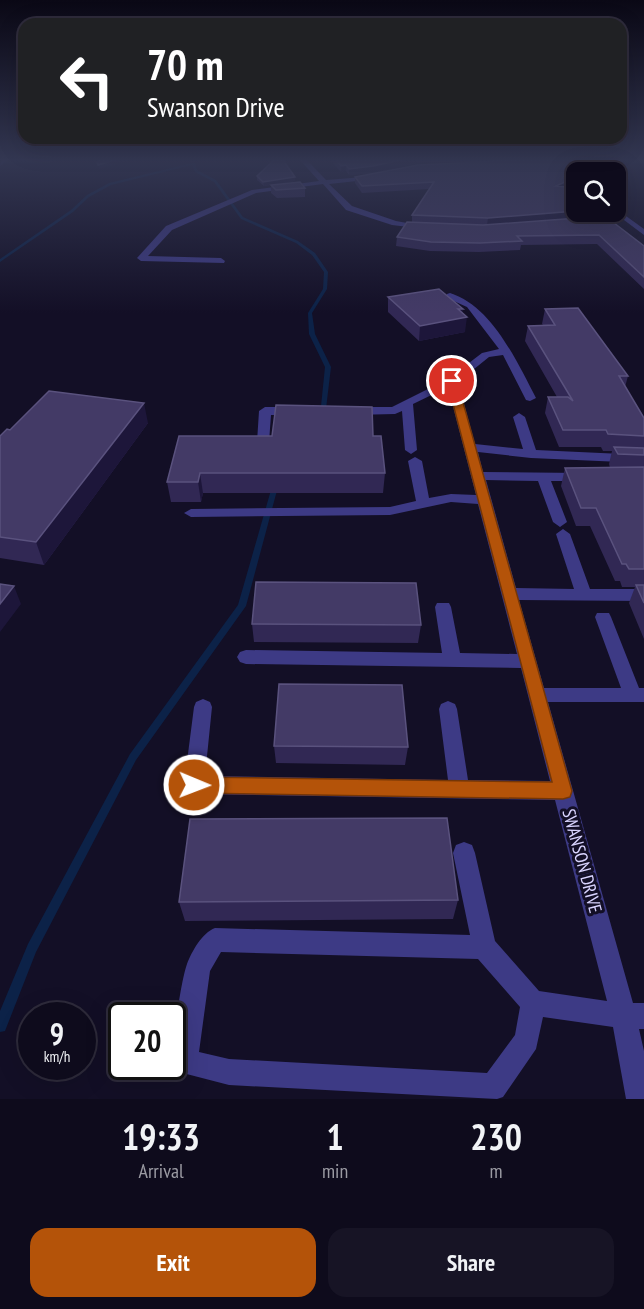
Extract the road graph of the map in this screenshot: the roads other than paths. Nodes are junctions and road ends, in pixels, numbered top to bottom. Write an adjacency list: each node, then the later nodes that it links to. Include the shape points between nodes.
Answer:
1 (210, 210): 6 (street, via 169,228 141,258)
2 (356, 210): 4 (street, via 396,223)
3 (626, 218): 5 (street)
4 (432, 228)
5 (644, 233)
6 (221, 261)
7 (450, 296): 8 (street, via 470,305)
8 (506, 351): 9 (street, via 486,355); 10 (street)
9 (452, 381): 11 (street); 16 (street, SWANSON DRIVE)
10 (530, 398)
11 (407, 402): 13 (street, via 395,410); 23 (street)
12 (312, 411): 15 (street, via 265,411)
13 (336, 411)
14 (519, 417): 17 (street)
15 (263, 442)
16 (470, 447): 17 (street); 19 (street, SWANSON DRIVE)
17 (531, 454): 18 (street)
18 (644, 459)
19 (477, 476): 20 (street); 22 (street, SWANSON DRIVE)
20 (543, 477): 21 (street); 26 (street)
21 (599, 477)
22 (484, 500): 23 (street, via 451,498); 25 (street, SWANSON DRIVE)
23 (423, 503): 24 (street, via 390,510)
24 (191, 513)
25 (510, 594): 26 (street); 32 (street, SWANSON DRIVE)
26 (584, 595): 27 (street)
27 (644, 595)
28 (443, 607): 31 (street)
29 (603, 617): 34 (street)
30 (246, 657): 31 (street)
31 (452, 660): 32 (street)
32 (528, 661): 33 (street, SWANSON DRIVE)
33 (537, 695): 34 (street); 38 (street, SWANSON DRIVE)
34 (639, 695)
35 (204, 707): 37 (street, via 194,785)
36 (448, 709): 37 (street)
37 (459, 789): 38 (street)
38 (563, 791): 42 (street, SWANSON DRIVE)
39 (464, 853): 40 (street)
40 (484, 947): 41 (street); 43 (street, via 215,940 198,967 184,1062 229,1072)
41 (533, 1003): 42 (street); 43 (street, via 527,1040)
42 (634, 1016): 44 (street, SWANSON DRIVE)
43 (493, 1093)
44 (640, 1099)

